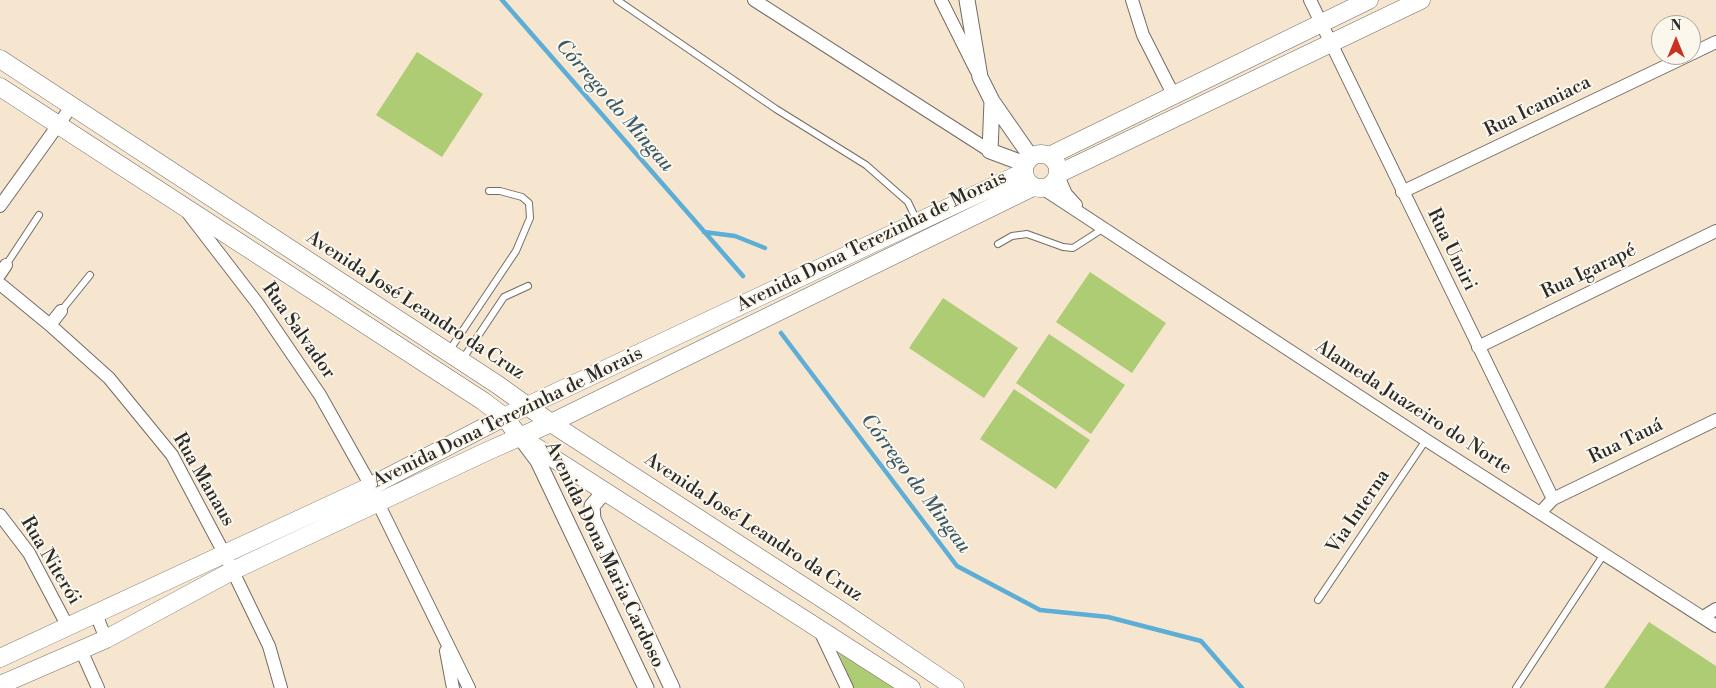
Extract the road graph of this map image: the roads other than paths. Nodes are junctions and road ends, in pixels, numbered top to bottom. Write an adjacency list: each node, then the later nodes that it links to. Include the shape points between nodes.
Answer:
1 (617, 0): 32 (lane, via 776,109 866,165 908,202)
2 (754, 0): 21 (street)
3 (941, 0): 15 (street)
4 (967, 0): 15 (street)
5 (1132, 0): 17 (street, via 1143,35)
6 (1310, 0): 9 (street, Rua Umiri)
7 (1369, 0): 9 (main road)
8 (1421, 0): 11 (main road)
9 (1320, 23): 11 (street, Rua Umiri); 17 (main road)
10 (1716, 42): 12 (street, Rua Icamiaca)
11 (1330, 43): 24 (main road); 27 (street, Rua Umiri)
12 (1701, 50)
13 (0, 59): 19 (main road, Avenida José Leandro da Cruz)
14 (1669, 65): 27 (street, Rua Icamiaca)
15 (980, 77): 18 (street)
16 (0, 87): 20 (main road)
17 (1173, 94): 22 (main road)
18 (992, 102): 21 (street); 23 (street)
19 (71, 107): 20 (street); 43 (main road, Avenida José Leandro da Cruz)
20 (58, 126): 28 (main road); 29 (street)
21 (990, 151): 23 (street)
22 (1049, 156): 23 (main road, via 1040,154); 24 (main road, via 1057,164)
23 (1027, 164): 25 (main road, via 1026,181); 32 (main road, Avenida Dona Terezinha de Morais)
24 (1058, 175): 25 (main road, via 1052,184); 31 (street, Alameda Juazeiro do Norte, via 1066,194)
25 (1038, 188): 31 (street, Alameda Juazeiro do Norte); 47 (main road, Avenida Dona Terezinha de Morais)
26 (489, 191): 43 (lane, via 522,197 529,202 530,218 516,250)
27 (1402, 192): 42 (street, Rua Umiri)
28 (182, 205): 45 (main road); 50 (street, Rua Salvador, via 258,304 310,380)
29 (0, 206)
30 (39, 215): 36 (lane)
31 (1091, 219): 33 (street, Alameda Juazeiro do Norte)
32 (918, 222): 44 (main road, Avenida Dona Terezinha de Morais)
33 (1104, 228): 35 (lane, via 1074,248 1027,234 1012,236); 49 (street, Alameda Juazeiro do Norte)
34 (1716, 231): 42 (street, Rua Igarapé)
35 (998, 244)
36 (3, 269)
37 (90, 275): 40 (lane)
38 (0, 284): 41 (street, Rua Manaus)
39 (528, 286): 43 (lane, via 504,297)
40 (62, 311): 41 (street)
41 (50, 325): 56 (street, Rua Manaus, via 110,378 172,455)
42 (1478, 347): 52 (street, Rua Umiri)
43 (455, 357): 44 (main road, Avenida José Leandro da Cruz)
44 (528, 406): 45 (main road, Avenida Dona Terezinha de Morais); 47 (main road, Avenida José Leandro da Cruz)
45 (504, 417): 48 (main road, Avenida Dona Maria Cardoso); 50 (main road, Avenida Dona Terezinha de Morais)
46 (1716, 420): 52 (street, Rua Tauá)
47 (552, 423): 48 (main road, Avenida Dona Terezinha de Morais); 79 (main road, Avenida José Leandro da Cruz)
48 (520, 437): 51 (main road); 53 (main road, Avenida Dona Terezinha de Morais); 75 (street, Avenida Dona Maria Cardoso, via 538,461)
49 (1426, 440): 54 (street, Alameda Juazeiro do Norte); 59 (lane, Via Interna)
50 (371, 486): 56 (main road, Avenida Dona Terezinha de Morais)
51 (605, 491): 63 (main road); 76 (street, Avenida Dona Maria Cardoso, via 592,506 593,519)
52 (1553, 498): 54 (street)
53 (378, 504): 58 (main road, Avenida Dona Terezinha de Morais); 66 (street)
54 (1540, 513): 57 (street, Alameda Juazeiro do Norte)
55 (0, 514): 65 (street, Rua Niterói, via 29,553)
56 (224, 553): 58 (street, Rua Manaus); 61 (main road, Avenida Dona Terezinha de Morais)
57 (1604, 554): 62 (street, Alameda Juazeiro do Norte); 80 (lane)
58 (232, 571): 67 (main road, Avenida Dona Terezinha de Morais); 72 (street, Rua Manaus, via 268,646)
59 (1318, 600)
60 (1716, 609): 62 (street)
61 (96, 614): 65 (main road, Avenida Dona Terezinha de Morais); 67 (street)
62 (1703, 617): 64 (street, Alameda Juazeiro do Norte)
63 (818, 626): 77 (street); 78 (main road)
64 (1716, 626)
65 (68, 627): 69 (main road, Avenida Dona Terezinha de Morais)
66 (444, 637): 73 (street); 74 (street)
67 (106, 639): 68 (main road, Avenida Dona Terezinha de Morais)
68 (81, 650): 70 (main road, Avenida Dona Terezinha de Morais); 71 (street)
69 (0, 658)
70 (0, 686)
71 (98, 688)
72 (281, 688)
73 (453, 688)
74 (469, 688)
75 (646, 688)
76 (672, 688)
77 (848, 688)
78 (911, 688)
79 (955, 688)
80 (1516, 688)

